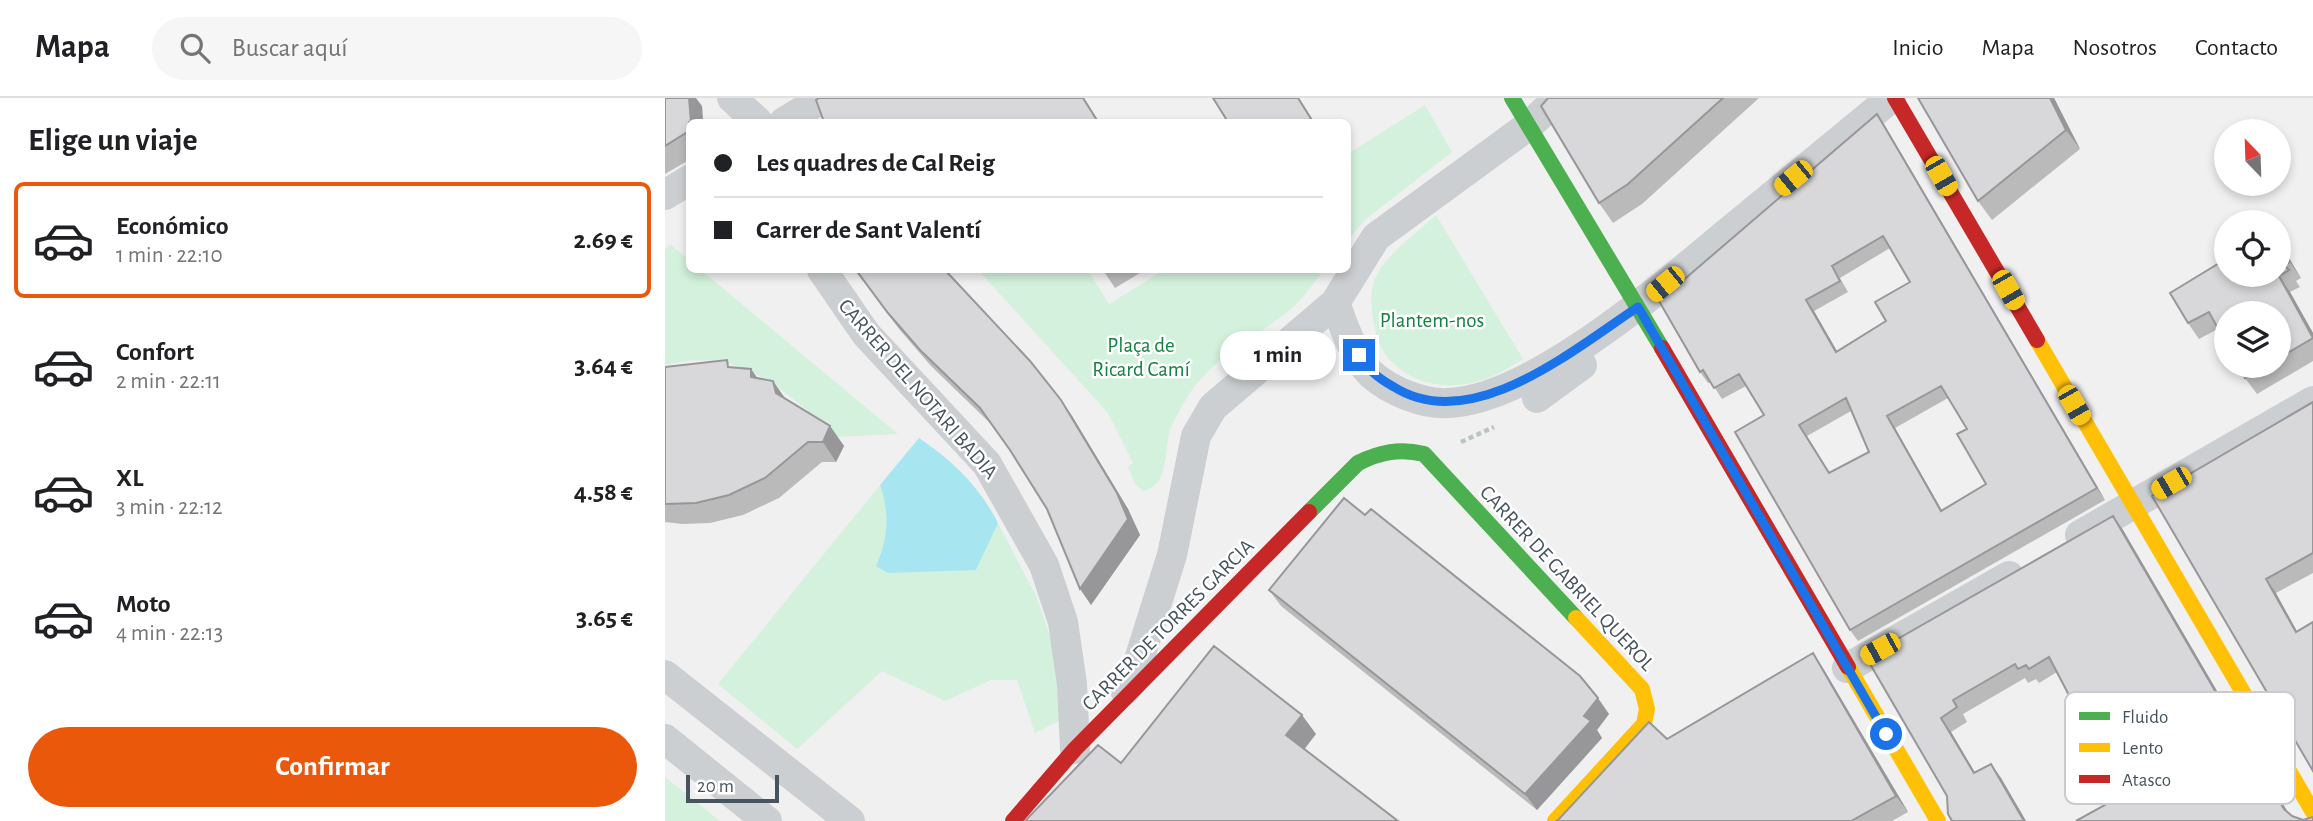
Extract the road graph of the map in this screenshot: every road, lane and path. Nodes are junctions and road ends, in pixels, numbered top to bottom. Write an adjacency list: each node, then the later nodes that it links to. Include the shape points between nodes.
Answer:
1 (732, 98): 6 (street)
2 (823, 98): 7 (street)
3 (1512, 98): 8 (street)
4 (1559, 98): 8 (street)
5 (1893, 98): 13 (street); 18 (street)
6 (755, 119)
7 (789, 119)
8 (1528, 126): 12 (street, via 1376,237); 13 (street)
9 (686, 182): 10 (street)
10 (665, 195)
11 (824, 273): 23 (street, CARRER DEL NOTARI BADIA, via 866,334 987,464 1044,565 1063,622)
12 (1335, 303): 13 (street, via 1348,337 1371,373 1408,396 1448,403 1495,394); 23 (street, via 1229,392 1203,421 1172,555 1132,682)
13 (1638, 307): 19 (street)
14 (1597, 354): 15 (street)
15 (1537, 398)
16 (2313, 401): 18 (street)
17 (1358, 463): 23 (street, CARRER DE TORRES GARCIA); 29 (street, CARRER DE GABRIEL QUEROL, via 1377,453 1406,448 1423,454 1642,689 1647,709 1644,724)
18 (2133, 505): 19 (street); 21 (street)
19 (1847, 668): 30 (street)
20 (666, 677): 27 (street)
21 (2243, 692)
22 (665, 739): 26 (street)
23 (1075, 749): 28 (street, CARRER DE TORRES GARCIA)
24 (2295, 781): 25 (street)
25 (2313, 812)
26 (767, 821)
27 (850, 821)
28 (1013, 821)
29 (1555, 821)
30 (1938, 821)

